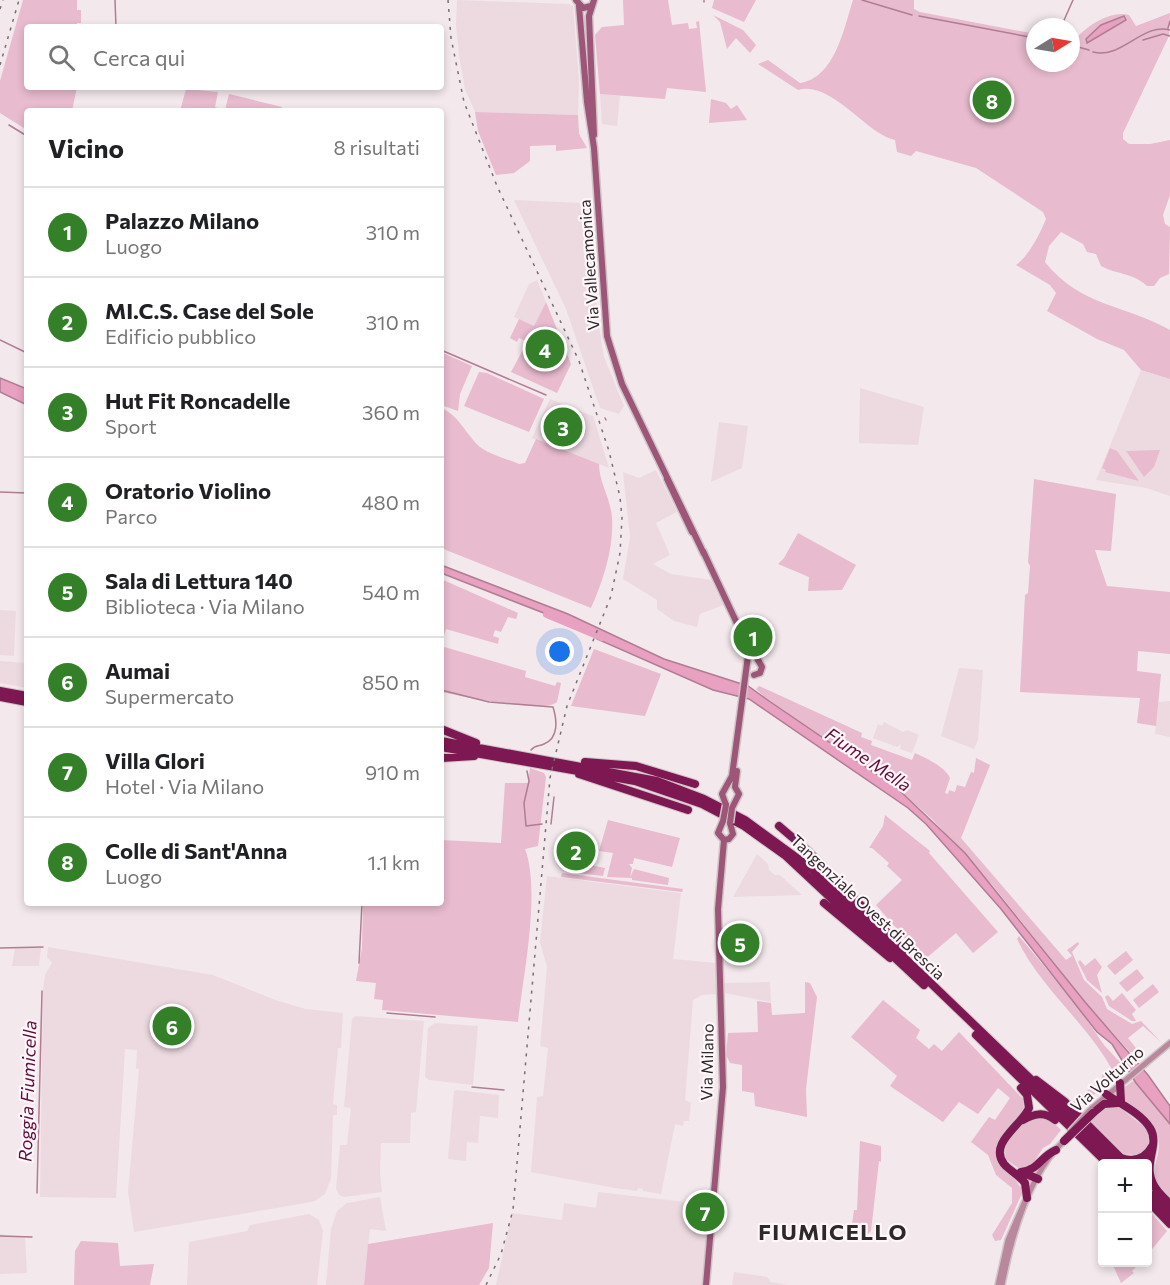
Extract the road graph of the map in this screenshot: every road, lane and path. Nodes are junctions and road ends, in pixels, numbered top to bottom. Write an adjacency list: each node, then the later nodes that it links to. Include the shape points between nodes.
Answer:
1 (578, 3): 2 (main road, via 585,8); 3 (main road, Via Vallecamonica)
2 (592, 3): 3 (main road, Via Vallecamonica, via 589,18)
3 (594, 148): 4 (main road, Via Vallecamonica, via 607,336 618,374)
4 (741, 632): 5 (main road, Via Vallecamonica); 6 (main road, Via Vallecamonica)
5 (758, 661): 6 (main road); 7 (main road, via 762,669)
6 (748, 667): 7 (main road); 8 (main road, Via Milano)
7 (754, 675): 8 (main road, Via Milano)
8 (745, 686): 14 (main road, Via Milano)
9 (0, 691): 10 (highway)
10 (24, 695)
11 (0, 697): 12 (highway)
12 (24, 701)
13 (444, 730): 17 (highway, via 496,746)
14 (739, 732): 22 (main road, Via Milano); 23 (main road, Via Milano)
15 (444, 742): 17 (highway, Tangenziale Ovest di Brescia)
16 (444, 747): 17 (highway, Tangenziale Ovest di Brescia)
17 (507, 755): 18 (highway); 19 (highway, Tangenziale Ovest di Brescia); 20 (highway, Tangenziale Ovest di Brescia)
18 (444, 758)
19 (556, 761): 21 (highway, via 636,766); 30 (highway, Tangenziale Ovest di Brescia, via 657,781 745,820 812,869)
20 (569, 770): 25 (highway); 30 (highway, Tangenziale Ovest di Brescia, via 656,787 702,804 744,826 808,875)
21 (695, 784)
22 (727, 787): 23 (main road); 24 (main road, Via Milano, via 722,794)
23 (735, 787): 24 (main road, Via Milano, via 739,794)
24 (729, 804): 26 (main road, Via Milano, bridge)
25 (688, 810)
26 (726, 824): 28 (main road, Via Milano, via 718,832); 28 (main road, Via Milano, via 733,834)
27 (779, 826): 30 (highway, via 886,931)
28 (724, 840): 53 (main road, Via Milano, via 718,909 723,1080)
29 (824, 903): 30 (highway, via 883,953)
30 (909, 967): 31 (highway, Tangenziale Ovest di Brescia); 33 (highway, Tangenziale Ovest di Brescia)
31 (982, 1041): 38 (highway, via 1027,1095 1029,1108); 42 (highway, Tangenziale Ovest di Brescia)
32 (1170, 1043): 34 (street, Via Volturno)
33 (1018, 1068): 40 (highway, via 1065,1102 1121,1158 1140,1159); 43 (highway, Tangenziale Ovest di Brescia)
34 (1120, 1083): 35 (street, Via Volturno); 36 (highway)
35 (1108, 1093): 36 (highway); 37 (street, Via Volturno)
36 (1122, 1104): 37 (highway, via 1104,1104); 40 (highway, via 1151,1129)
37 (1092, 1111): 39 (highway, bridge)
38 (1021, 1121): 44 (highway, via 1034,1115 1048,1115); 45 (highway, via 1001,1146 1003,1162)
39 (1064, 1142): 41 (street)
40 (1153, 1145): 49 (highway, via 1150,1177)
41 (1056, 1150): 45 (highway, via 1046,1154 1036,1168); 46 (street)
42 (1103, 1159)
43 (1114, 1159)
44 (1098, 1160)
45 (1018, 1172): 46 (highway); 48 (highway, via 1025,1183)
46 (1036, 1181): 48 (street)
47 (1152, 1196): 51 (highway)
48 (1027, 1198): 54 (street, via 1008,1240)
49 (1170, 1204)
50 (1152, 1205): 52 (highway)
51 (1170, 1214)
52 (1170, 1224)
53 (706, 1285)
54 (1000, 1285)

